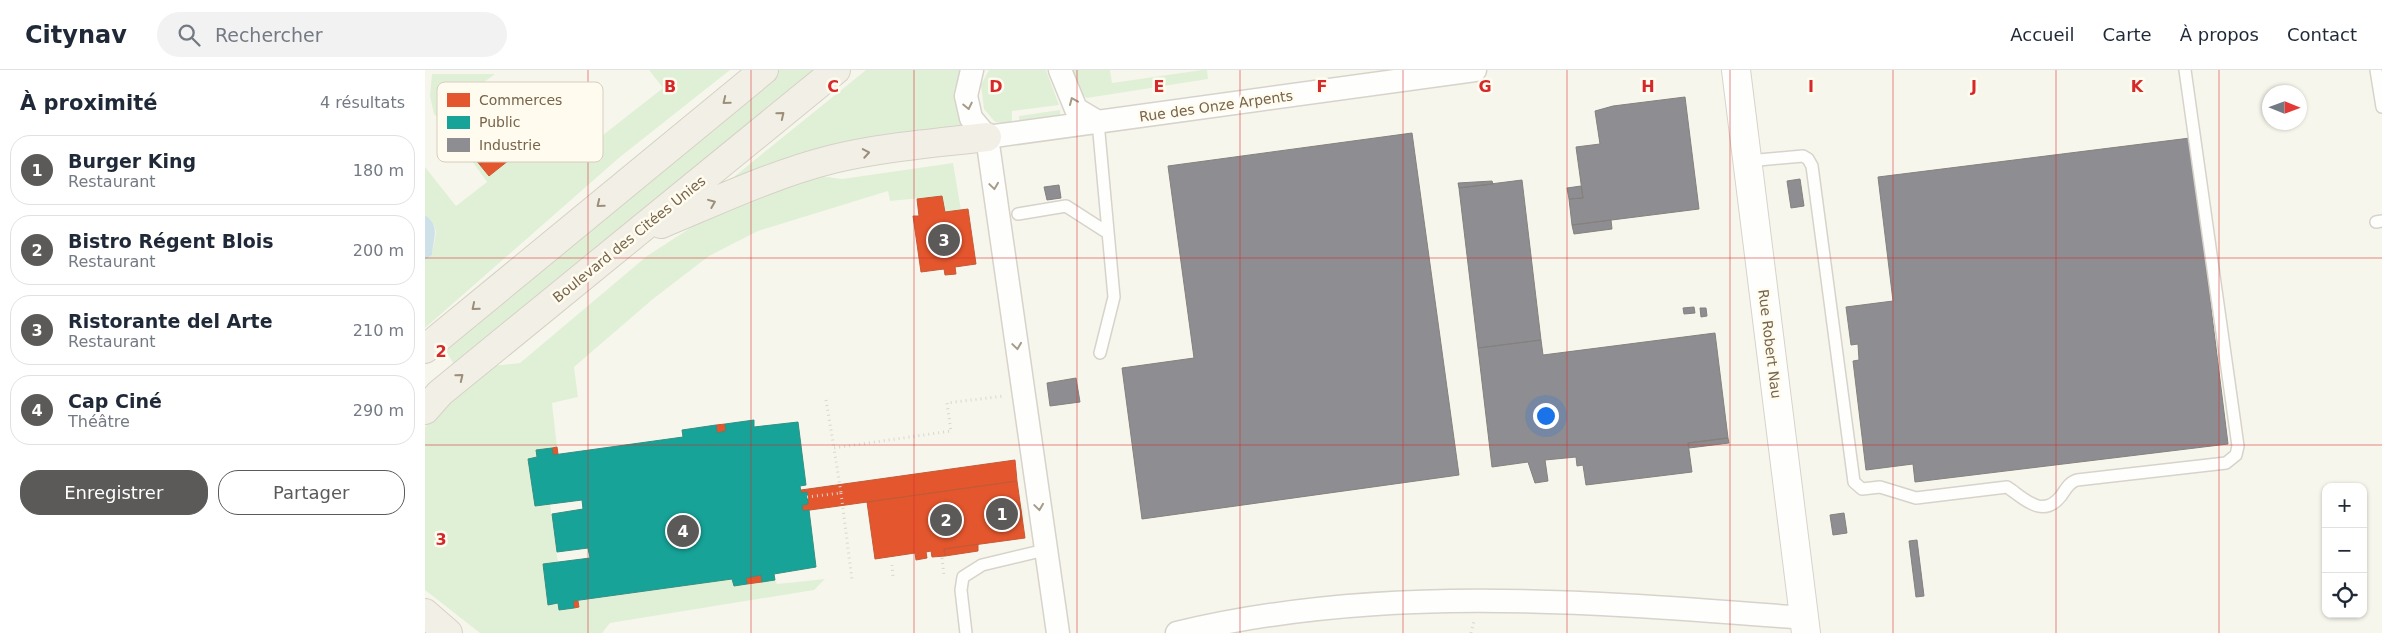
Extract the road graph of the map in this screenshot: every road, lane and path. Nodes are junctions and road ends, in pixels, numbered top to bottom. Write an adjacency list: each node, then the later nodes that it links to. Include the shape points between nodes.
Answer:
1 (764, 70): 16 (main road, one-way to 16)
2 (836, 70): 15 (main road, Boulevard des Citées Unies, one-way to 2)
3 (972, 70): 11 (street, one-way to 11, via 966,96 971,118)
4 (1060, 70): 10 (street, one-way to 4, via 1076,109)
5 (1475, 70): 10 (street, Rue des Onze Arpents)
6 (1736, 70): 12 (street, Rue Robert Nau)
7 (2185, 70): 12 (lane, via 2237,455 2226,463 2077,480 2056,501 2046,505 2032,505 2007,487 1916,498 1880,487 1862,489 1856,486 1812,166 1803,156)
8 (2376, 70): 9 (lane)
9 (2382, 107)
10 (1098, 122): 11 (street, Rue des Onze Arpents); 14 (lane)
11 (987, 137): 15 (main road, one-way to 11, via 818,163); 24 (street, one-way to 24)
12 (1747, 161): 31 (street, Rue Robert Nau)
13 (1018, 214): 14 (lane, via 1066,206)
14 (1108, 233): 17 (lane, via 1115,298)
15 (635, 235): 20 (main road, Boulevard des Citées Unies, one-way to 15, via 440,393)
16 (425, 349)
17 (1100, 353)
18 (1009, 395): 21 (path, via 947,403 951,431)
19 (825, 400): 21 (path)
20 (425, 410)
21 (834, 448): 22 (path)
22 (841, 493): 23 (path); 29 (path)
23 (807, 497)
24 (1045, 550): 33 (lane, via 982,565 963,577 961,590); 34 (street)
25 (942, 558): 27 (path)
26 (892, 565): 28 (path)
27 (944, 575)
28 (893, 578)
29 (852, 580)
30 (425, 613): 32 (main road)
31 (1805, 625): 35 (street, via 1593,602 1502,600 1373,604 1287,613)
32 (448, 633)
33 (966, 633)
34 (1058, 633)
35 (1177, 633)

